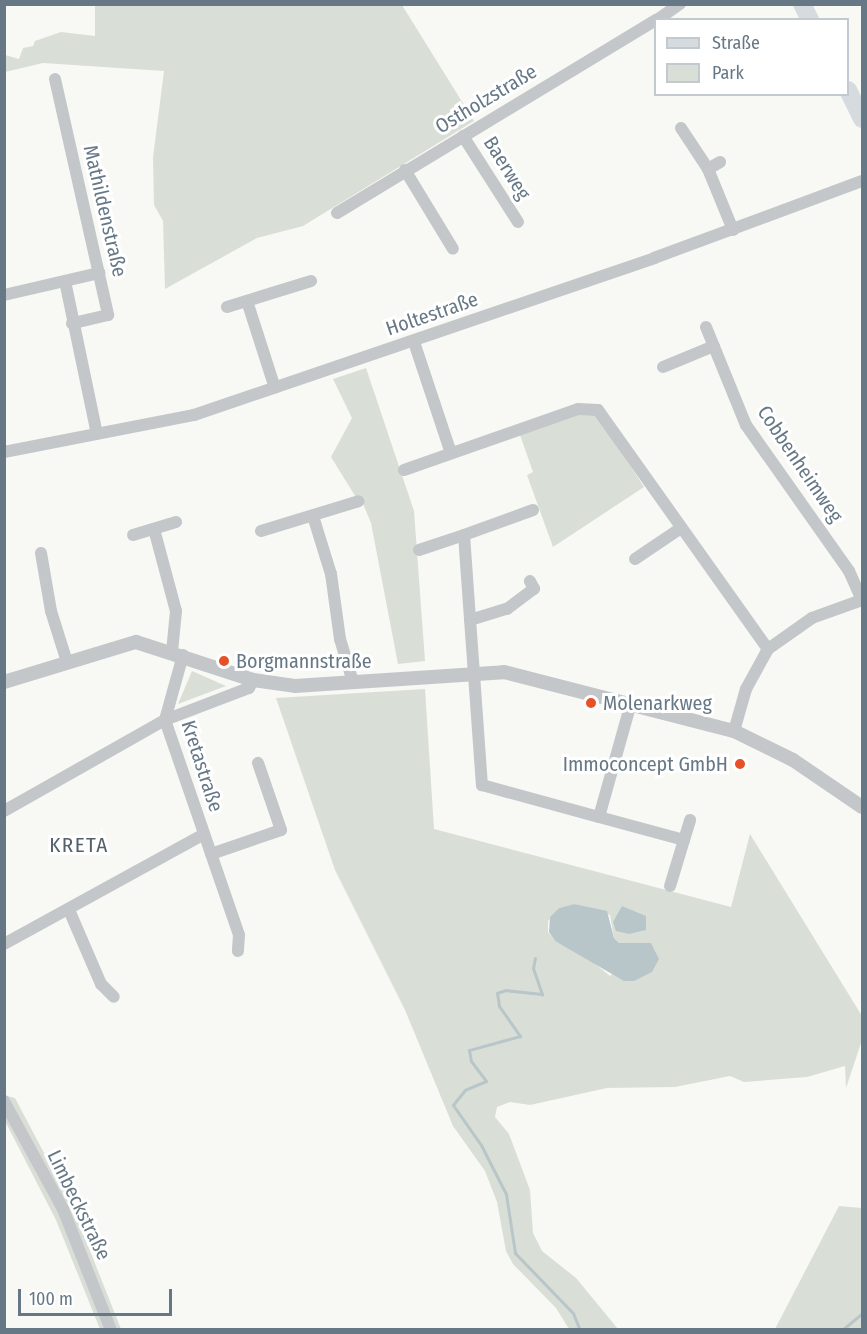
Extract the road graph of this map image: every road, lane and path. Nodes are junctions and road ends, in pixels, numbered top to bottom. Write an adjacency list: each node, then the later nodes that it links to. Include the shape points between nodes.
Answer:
1 (680, 4): 3 (street, Ostholzstraße)
2 (802, 4): 4 (main road)
3 (659, 18)
4 (809, 18)
5 (654, 21): 10 (street, Ostholzstraße)
6 (55, 79): 19 (street, Mathildenstraße)
7 (849, 92): 8 (main road)
8 (862, 119)
9 (681, 128): 12 (street)
10 (463, 136): 13 (street, Ostholzstraße); 16 (street, Baerweg)
11 (720, 162): 12 (street)
12 (708, 169): 17 (street)
13 (405, 170): 15 (street, Ostholzstraße); 18 (street)
14 (862, 181): 17 (street, Holtestraße)
15 (337, 213)
16 (518, 222)
17 (733, 230): 27 (street, Holtestraße)
18 (453, 249)
19 (99, 273): 20 (street); 25 (street, Mathildenstraße, via 108,315)
20 (65, 281): 22 (street); 25 (street)
21 (311, 281): 23 (street)
22 (4, 295)
23 (247, 301): 24 (street); 30 (street)
24 (227, 307)
25 (72, 323): 31 (street)
26 (706, 327): 28 (street, Cobbenheimweg)
27 (414, 342): 30 (street, Holtestraße); 33 (street)
28 (714, 346): 29 (street); 48 (street, Cobbenheimweg, via 746,425 818,525)
29 (663, 367)
30 (275, 388): 31 (street, Holtestraße, via 194,415)
31 (97, 434): 32 (street, Holtestraße)
32 (4, 452)
33 (451, 453): 34 (street); 39 (street, via 588,407 604,417)
34 (404, 470)
35 (359, 501): 37 (street)
36 (533, 510): 43 (street)
37 (313, 516): 41 (street); 56 (street, via 331,574 340,639)
38 (176, 522): 40 (street)
39 (681, 528): 46 (street); 50 (street)
40 (154, 529): 42 (street); 51 (street, Kretastraße, via 176,612)
41 (261, 531)
42 (133, 535)
43 (464, 535): 44 (street); 49 (street)
44 (419, 550)
45 (41, 553): 52 (street, via 51,611)
46 (635, 559)
47 (530, 581): 49 (street, via 534,589 507,609)
48 (862, 600): 50 (street, via 812,618)
49 (470, 620): 53 (street)
50 (768, 649): 59 (street, via 746,689)
51 (177, 654): 52 (street, via 147,644 123,644); 54 (street); 58 (street, Kretastraße)
52 (67, 662): 55 (street)
53 (473, 672): 56 (street); 57 (street, via 504,672); 63 (street, via 482,785)
54 (253, 680): 56 (street, via 295,686); 58 (street, via 249,688)
55 (4, 682)
56 (353, 682)
57 (631, 703): 59 (street); 63 (street)
58 (165, 720): 62 (street); 65 (street, Kretastraße)
59 (734, 731): 61 (street, via 788,757)
60 (258, 763): 67 (street, via 281,830)
61 (862, 807)
62 (4, 811)
63 (599, 817): 66 (street)
64 (690, 820): 66 (street)
65 (204, 834): 67 (street, Kretastraße); 69 (street)
66 (684, 840): 68 (street)
67 (212, 854): 71 (street, Kretastraße, via 239,934)
68 (670, 886)
69 (69, 910): 70 (street); 72 (street, via 101,984)
70 (4, 944)
71 (238, 951)
72 (114, 997)
73 (4, 1101): 74 (street, Limbeckstraße, via 63,1209)
74 (111, 1329)

